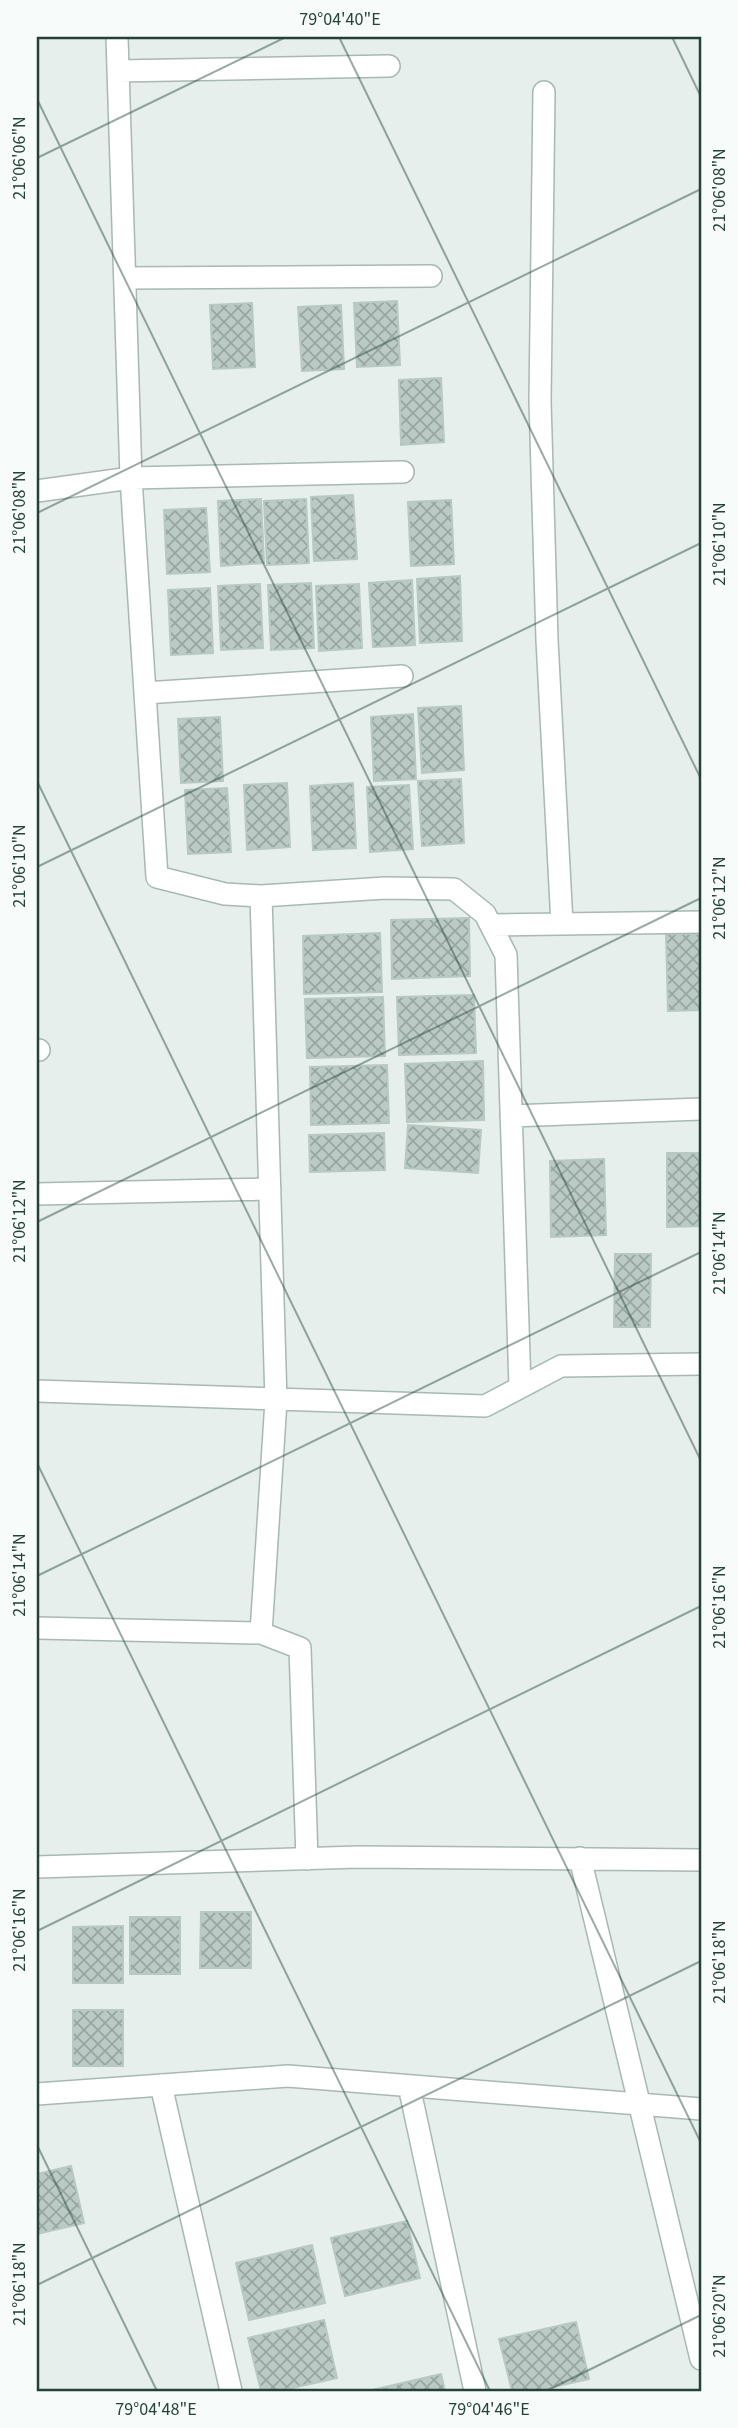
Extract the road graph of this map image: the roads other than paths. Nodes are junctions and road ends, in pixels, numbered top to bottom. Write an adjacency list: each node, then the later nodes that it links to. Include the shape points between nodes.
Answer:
1 (117, 37): 3 (street)
2 (389, 66): 3 (street)
3 (118, 71): 6 (street)
4 (544, 92): 14 (street, via 540,401)
5 (431, 276): 6 (street)
6 (125, 278): 8 (street)
7 (403, 472): 8 (street)
8 (131, 478): 9 (street); 11 (street)
9 (37, 491)
10 (402, 676): 11 (street)
11 (145, 693): 12 (street, via 158,877 225,894)
12 (261, 896): 15 (street, via 385,888 454,889 485,914); 18 (street)
13 (701, 922): 14 (street)
14 (562, 924): 15 (street)
15 (491, 925): 17 (street, via 506,955)
16 (701, 1109): 17 (street)
17 (511, 1116): 21 (street)
18 (270, 1189): 19 (street); 23 (street)
19 (37, 1195)
20 (701, 1364): 21 (street, via 561,1366)
21 (520, 1387): 23 (street, via 485,1406)
22 (37, 1391): 23 (street)
23 (276, 1401): 25 (street)
24 (37, 1628): 25 (street)
25 (261, 1633): 27 (street, via 300,1648)
26 (580, 1858): 27 (street); 28 (street); 33 (street)
27 (307, 1859): 29 (street)
28 (701, 1860)
29 (37, 1867)
30 (161, 2085): 31 (street, via 288,2076); 32 (street); 36 (street)
31 (409, 2085): 33 (street); 37 (street)
32 (37, 2094)
33 (638, 2104): 34 (street); 35 (street)
34 (701, 2109)
35 (701, 2359)
36 (231, 2391)
37 (475, 2391)

